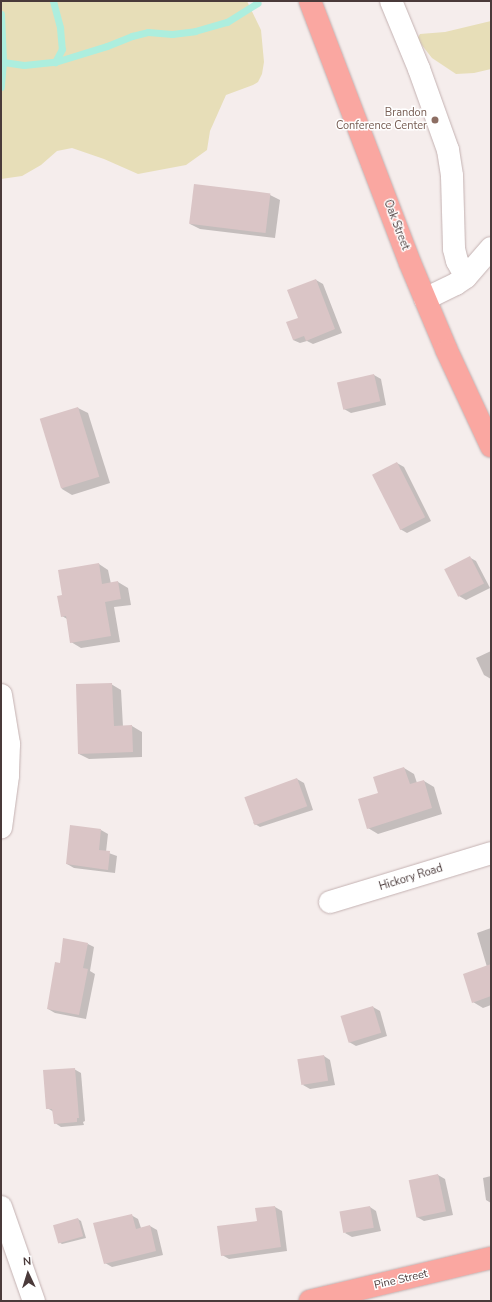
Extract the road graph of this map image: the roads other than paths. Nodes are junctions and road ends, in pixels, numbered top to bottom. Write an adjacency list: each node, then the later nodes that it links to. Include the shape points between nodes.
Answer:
1 (310, 1): 5 (main road, Oak Street)
2 (391, 1): 4 (street, via 448,150 452,176 454,249)
3 (491, 248): 4 (street)
4 (466, 277): 5 (street)
5 (425, 299): 6 (main road, Oak Street)
6 (491, 446)
7 (1, 695): 8 (street, via 9,744 8,776)
8 (1, 828)
9 (491, 853): 10 (street, Hickory Road)
10 (330, 902)
11 (1, 1207): 13 (street)
12 (491, 1258): 14 (main road, Pine Street)
13 (34, 1301)
14 (310, 1301)

